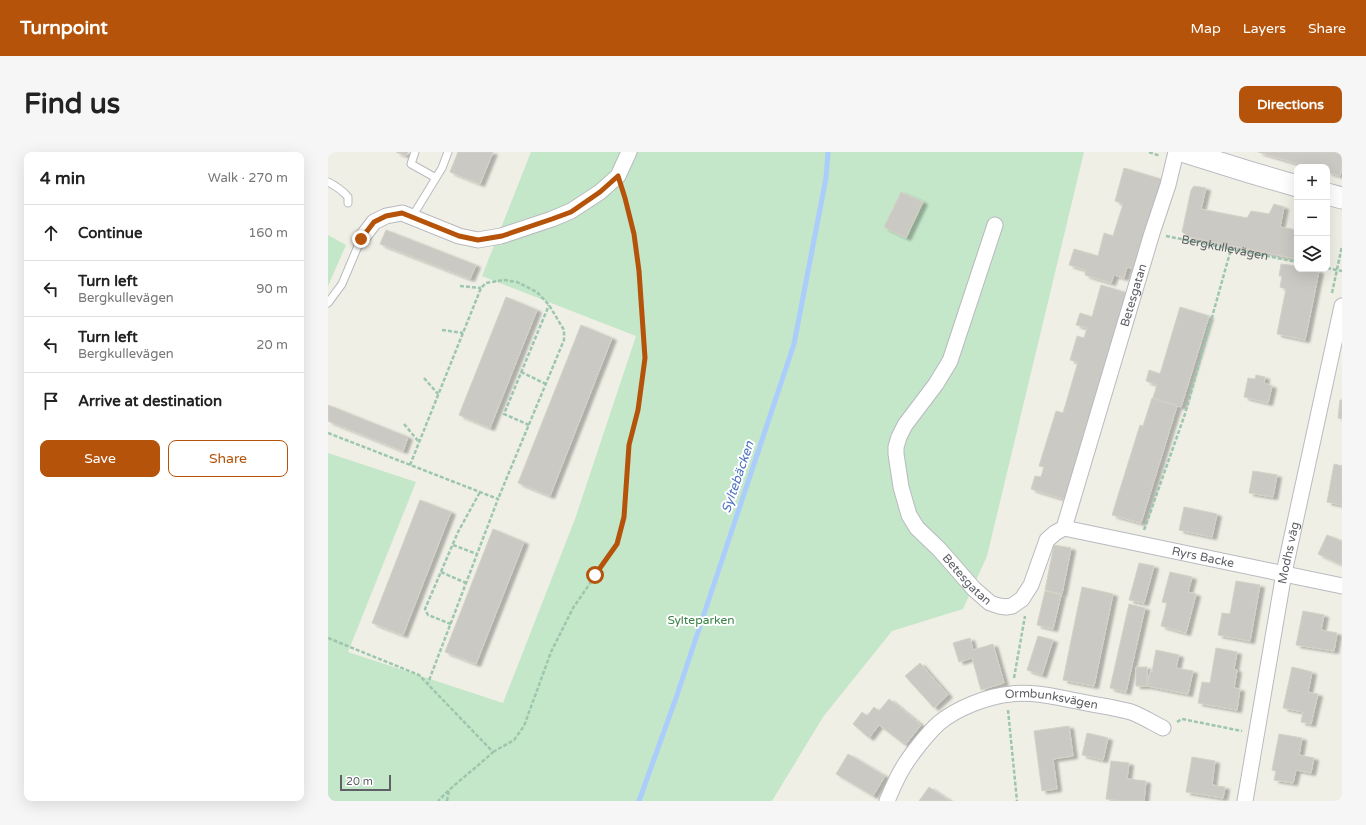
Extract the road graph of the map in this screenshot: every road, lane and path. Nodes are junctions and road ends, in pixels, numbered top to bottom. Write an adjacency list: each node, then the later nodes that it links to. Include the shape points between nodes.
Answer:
1 (415, 152): 7 (lane, via 411,164)
2 (448, 152): 7 (lane)
3 (629, 152): 6 (street)
4 (1176, 152): 15 (street, Betesgatan)
5 (1185, 152): 9 (street)
6 (618, 176): 13 (street, via 571,212 502,236 478,240 459,236); 54 (path, via 634,234 645,358 638,410 629,445 624,517 617,544 573,608 551,652 524,726 514,740)
7 (436, 178): 13 (lane)
8 (328, 182): 12 (lane, via 344,192 348,197)
9 (1294, 185)
10 (1330, 195): 11 (street)
11 (1342, 198)
12 (348, 203)
13 (412, 217): 16 (street, via 402,213 386,216 374,222)
14 (995, 225): 47 (street, Betesgatan, via 950,361 905,425 899,437 896,454 901,488 909,515 917,528 990,603 1006,607)
15 (1152, 233): 17 (path, Bergkullevägen); 39 (street, Betesgatan)
16 (361, 239): 23 (lane, via 342,284)
17 (1231, 249): 18 (path, Bergkullevägen); 41 (path, via 1185,414)
18 (1294, 261)
19 (1330, 269): 20 (path)
20 (1342, 271)
21 (460, 286): 22 (path)
22 (481, 288): 24 (path, via 486,284 504,280 517,282 537,292); 27 (path)
23 (328, 303)
24 (549, 305): 28 (path); 30 (path, via 564,330 564,340)
25 (1342, 306): 44 (street, Modhs väg)
26 (442, 330): 27 (path)
27 (463, 334): 31 (path)
28 (521, 372): 30 (path); 33 (path, via 504,414)
29 (424, 378): 31 (path)
30 (546, 384): 33 (path)
31 (438, 394): 35 (path)
32 (404, 424): 35 (path)
33 (529, 425): 38 (path)
34 (328, 433): 36 (path)
35 (419, 442): 36 (path)
36 (410, 464): 37 (path)
37 (480, 492): 38 (path); 40 (path)
38 (498, 499): 42 (path)
39 (1064, 528): 41 (street, Ryrs Backe); 47 (street, via 1047,540 1031,586)
40 (453, 544): 42 (path); 43 (path)
41 (1139, 544): 44 (street, Ryrs Backe)
42 (477, 554): 45 (path)
43 (441, 572): 45 (path); 48 (path, via 425,609 428,614)
44 (1284, 573): 46 (street, Ryrs Backe); 53 (street, Modhs väg)
45 (466, 583): 48 (path)
46 (1342, 586)
47 (1022, 599): 51 (path, via 1026,608)
48 (451, 624): 50 (path)
49 (328, 638): 50 (path, via 420,675)
50 (428, 683): 54 (path)
51 (1011, 694): 52 (street, Ormbunksvägen, via 1044,695 1131,712); 58 (street, Ormbunksvägen, via 972,704 939,723 904,765); 59 (path, via 1008,705)
52 (1163, 728): 53 (path, via 1182,720)
53 (1256, 734): 60 (street, Modhs väg)
54 (493, 752): 55 (path)
55 (449, 789): 56 (path); 57 (path)
56 (438, 801)
57 (447, 801)
58 (887, 801)
59 (1017, 801)
60 (1245, 801)

